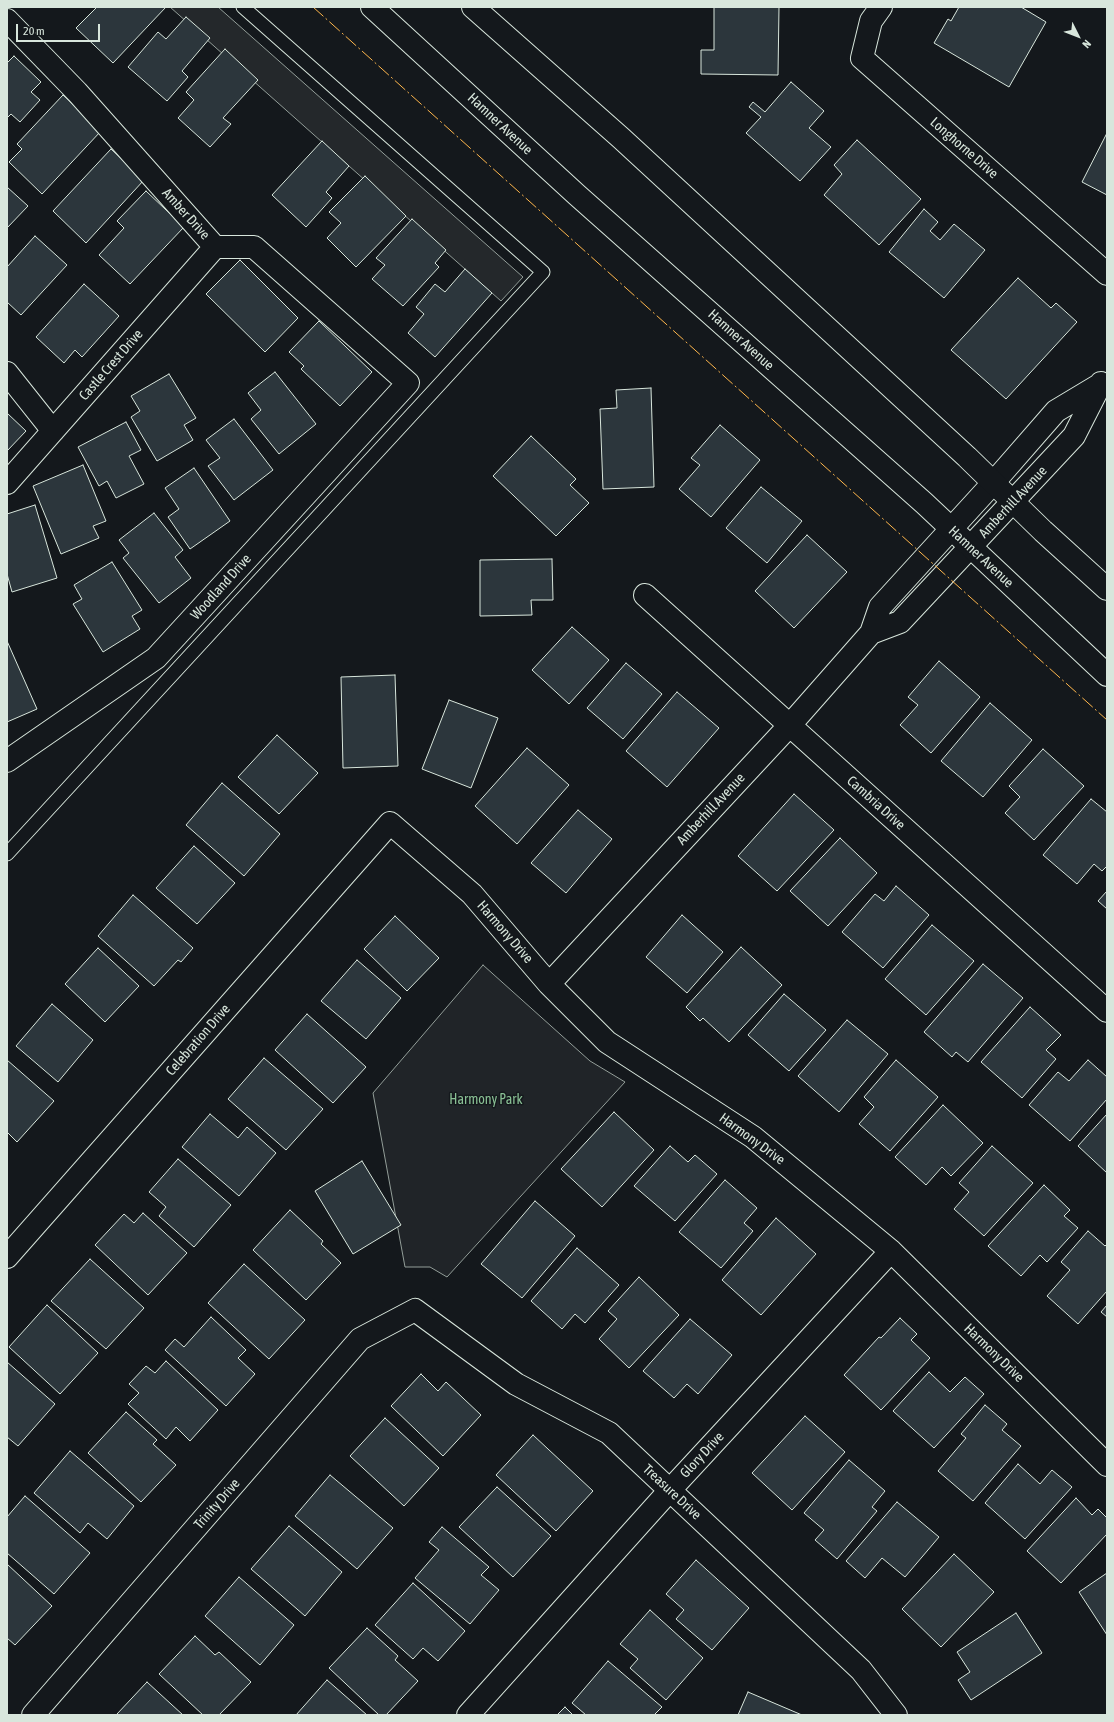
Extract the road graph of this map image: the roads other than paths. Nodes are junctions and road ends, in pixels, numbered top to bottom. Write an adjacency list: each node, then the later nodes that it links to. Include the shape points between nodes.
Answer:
1 (243, 7): 24 (lane, via 543,272)
2 (372, 7): 15 (street, Hamner Avenue, via 577,195)
3 (474, 7): 12 (street, via 621,138)
4 (881, 7): 7 (street, Longhorne Drive, via 871,21 862,58)
5 (7, 20): 6 (street, Amber Drive, via 77,92)
6 (215, 247): 10 (street, Amber Drive, via 254,246); 11 (street, Castle Crest Drive)
7 (1107, 274)
8 (7, 373): 11 (street)
9 (1104, 380): 12 (street, Amberhill Avenue, via 1056,411); 14 (street, Amberhill Avenue, via 1074,436)
10 (408, 383): 22 (street, Woodland Drive, via 156,658)
11 (53, 431): 13 (street, Castle Crest Drive)
12 (994, 482): 14 (street); 15 (street, Amberhill Avenue)
13 (7, 483)
14 (1013, 500): 16 (street, Amberhill Avenue); 17 (street, via 1042,531)
15 (952, 530): 16 (street, Hamner Avenue); 19 (street, Amberhill Avenue, via 880,607)
16 (971, 547): 19 (street, Amberhill Avenue, via 900,622); 20 (street, Hamner Avenue)
17 (1107, 589)
18 (645, 595): 21 (street, Cambria Drive)
19 (871, 633): 21 (street, Amberhill Avenue)
20 (1107, 675)
21 (790, 725): 25 (street, Amberhill Avenue); 26 (street, Cambria Drive)
22 (7, 761)
23 (390, 823): 25 (street, Harmony Drive, via 472,894); 28 (street, Celebration Drive)
24 (7, 854)
25 (549, 984): 27 (street, Harmony Drive, via 607,1042 753,1137)
26 (1107, 1011)
27 (891, 1251): 30 (street, Harmony Drive); 31 (street, Glory Drive)
28 (7, 1257)
29 (415, 1310): 31 (street, Treasure Drive, via 516,1384 609,1433); 32 (street, Trinity Drive, via 360,1339)
30 (1107, 1465)
31 (670, 1490): 33 (street, Glory Drive); 34 (street, Treasure Drive, via 861,1670)
32 (33, 1715)
33 (468, 1715)
34 (896, 1715)

